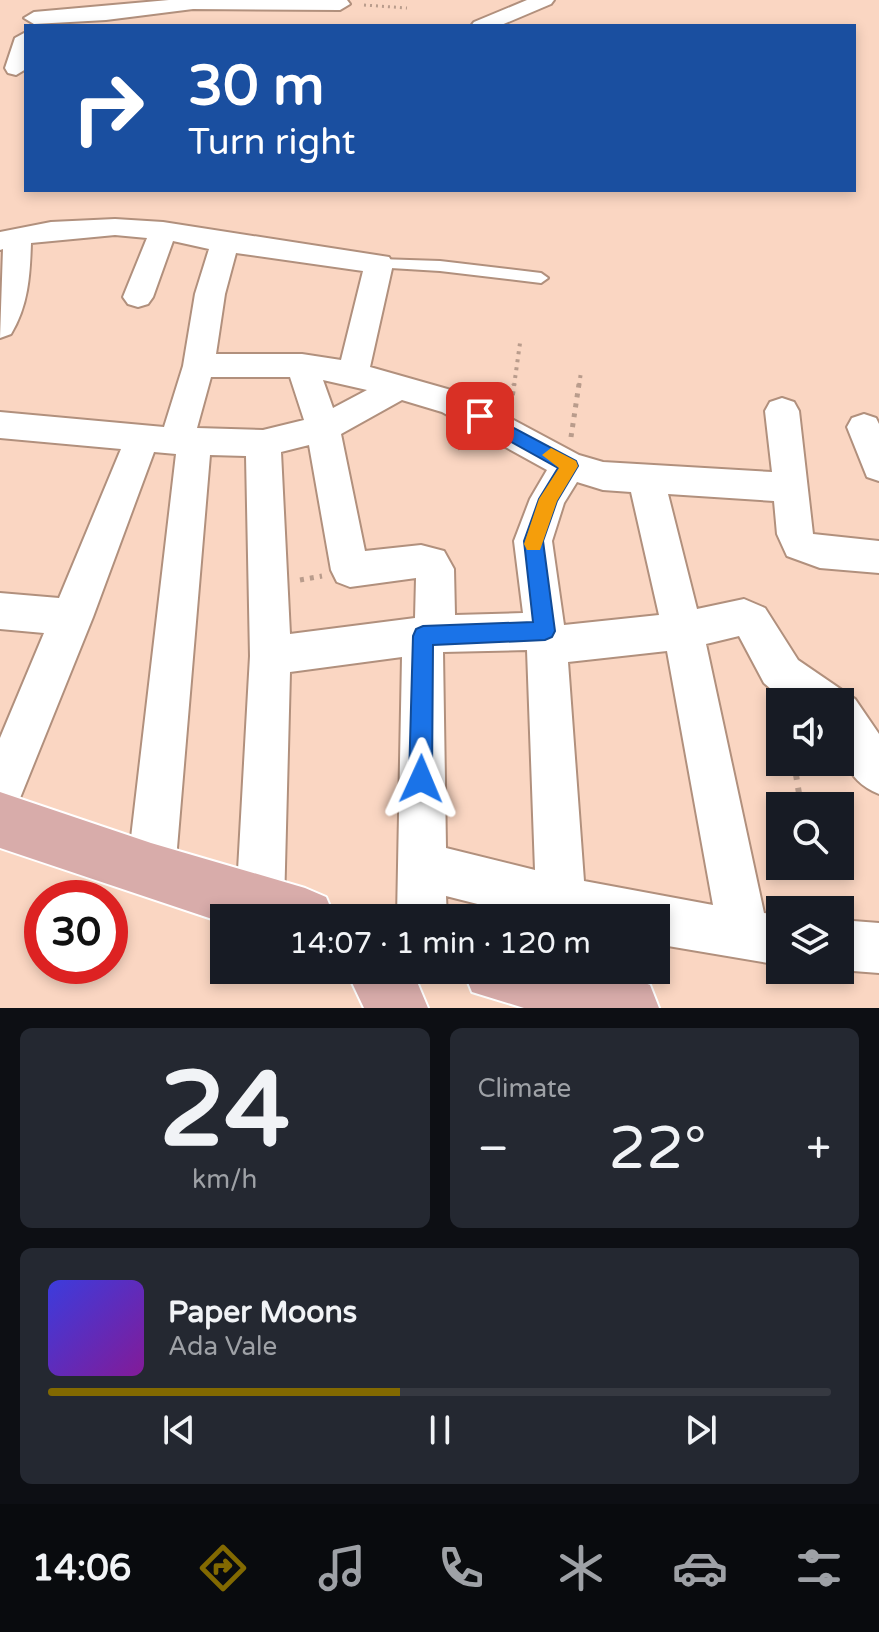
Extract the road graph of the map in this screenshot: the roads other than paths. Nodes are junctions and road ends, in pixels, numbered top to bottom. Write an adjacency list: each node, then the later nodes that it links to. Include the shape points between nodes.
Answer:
1 (544, 0): 7 (street)
2 (193, 2): 3 (street); 5 (street)
3 (287, 2): 4 (street)
4 (340, 2): 6 (street)
5 (38, 24)
6 (338, 24)
7 (486, 24)
8 (24, 29): 10 (street)
9 (24, 43): 11 (street)
10 (0, 44)
11 (14, 68)
12 (163, 231): 13 (street, via 80,228); 14 (street); 17 (street)
13 (9, 239): 18 (street, via 15,286)
14 (225, 243): 15 (street); 20 (street, via 210,294)
15 (379, 264): 16 (lane); 21 (street)
16 (541, 278)
17 (138, 297)
18 (0, 327)
19 (302, 365): 20 (street); 21 (street); 26 (street)
20 (199, 366): 27 (street)
21 (353, 374): 22 (street)
22 (398, 388): 26 (street); 29 (street, via 453,403)
23 (782, 411): 32 (street)
24 (0, 425): 27 (street)
25 (864, 427): 30 (street)
26 (323, 428): 28 (street); 37 (street, via 350,570 431,563 435,569)
27 (171, 440): 28 (street); 35 (street); 46 (street)
28 (263, 443): 39 (street)
29 (569, 466): 31 (street, via 603,476); 38 (street, via 548,499 533,541)
30 (879, 467)
31 (646, 479): 32 (street); 36 (street)
32 (791, 488): 33 (street, via 800,545)
33 (879, 557)
34 (0, 611): 35 (street)
35 (73, 617): 43 (street)
36 (683, 631): 38 (street); 40 (street, via 738,617 750,619 780,671); 53 (street)
37 (429, 635): 38 (street); 39 (street); 45 (street)
38 (546, 638): 47 (street)
39 (270, 656): 49 (street)
40 (806, 688)
41 (854, 735): 42 (street)
42 (879, 772)
43 (0, 792)
44 (0, 820): 46 (main road)
45 (420, 865): 47 (street); 50 (street)
46 (151, 872): 48 (main road)
47 (561, 901): 51 (street)
48 (257, 904)
49 (289, 904)
50 (421, 904)
51 (577, 904)
52 (670, 922): 53 (street)
53 (762, 938)
54 (854, 946): 55 (street)
55 (879, 948)
56 (387, 984): 58 (main road)
57 (556, 984): 59 (main road)
58 (396, 1008)
59 (627, 1008)

